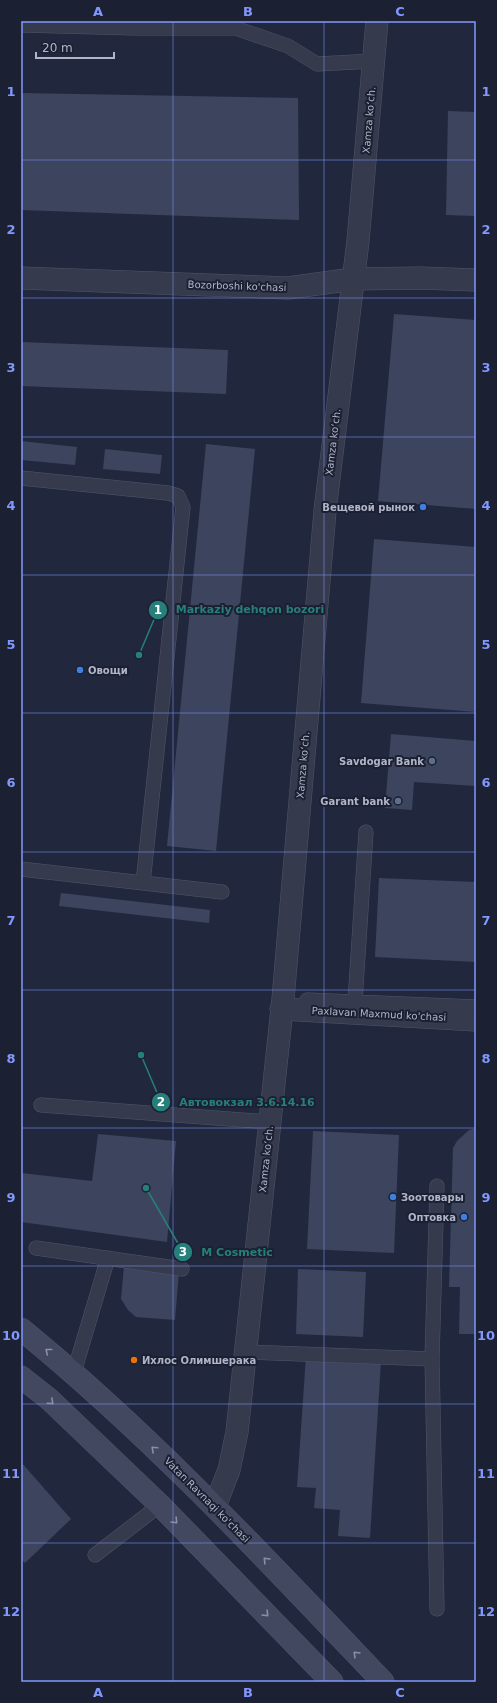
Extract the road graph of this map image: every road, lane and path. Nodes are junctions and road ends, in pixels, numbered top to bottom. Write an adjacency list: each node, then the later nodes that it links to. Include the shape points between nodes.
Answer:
1 (377, 21): 3 (street, Xamza ko‘ch.)
2 (21, 25): 3 (lane, via 235,28 288,46 317,64)
3 (374, 61): 5 (street, Xamza ko‘ch.)
4 (21, 278): 5 (street, Bozorboshi ko'chasi, via 288,288)
5 (354, 279): 6 (street, Bozorboshi ko'chasi); 13 (street, Xamza ko‘ch., via 325,511)
6 (476, 280)
7 (21, 478): 10 (lane, via 168,493 178,496 183,507)
8 (366, 832): 12 (lane)
9 (21, 869): 10 (lane)
10 (143, 883): 11 (lane)
11 (222, 892)
12 (356, 1002): 13 (lane); 14 (lane)
13 (282, 1004): 15 (street, Paxlavan Maxmud ko'chasi); 17 (street, Xamza ko‘ch.)
14 (476, 1007)
15 (476, 1020)
16 (41, 1105): 17 (lane)
17 (270, 1122): 23 (street, Xamza ko‘ch.)
18 (437, 1186): 24 (lane)
19 (36, 1248): 20 (lane)
20 (108, 1258): 21 (lane); 25 (lane)
21 (182, 1269)
22 (21, 1329): 25 (main road, Vatan Ravnaqi ko'chasi, one-way to 22)
23 (246, 1352): 24 (lane); 28 (street, Xamza ko‘ch., via 237,1432 229,1470)
24 (432, 1359): 30 (lane)
25 (74, 1372): 28 (main road, Vatan Ravnaqi ko'chasi, one-way to 25)
26 (21, 1377): 27 (main road, one-way to 27, via 49,1400)
27 (160, 1505): 29 (lane); 31 (main road, one-way to 31)
28 (215, 1506): 32 (main road, Vatan Ravnaqi ko'chasi, one-way to 28)
29 (95, 1555)
30 (437, 1609)
31 (332, 1682)
32 (383, 1682)

